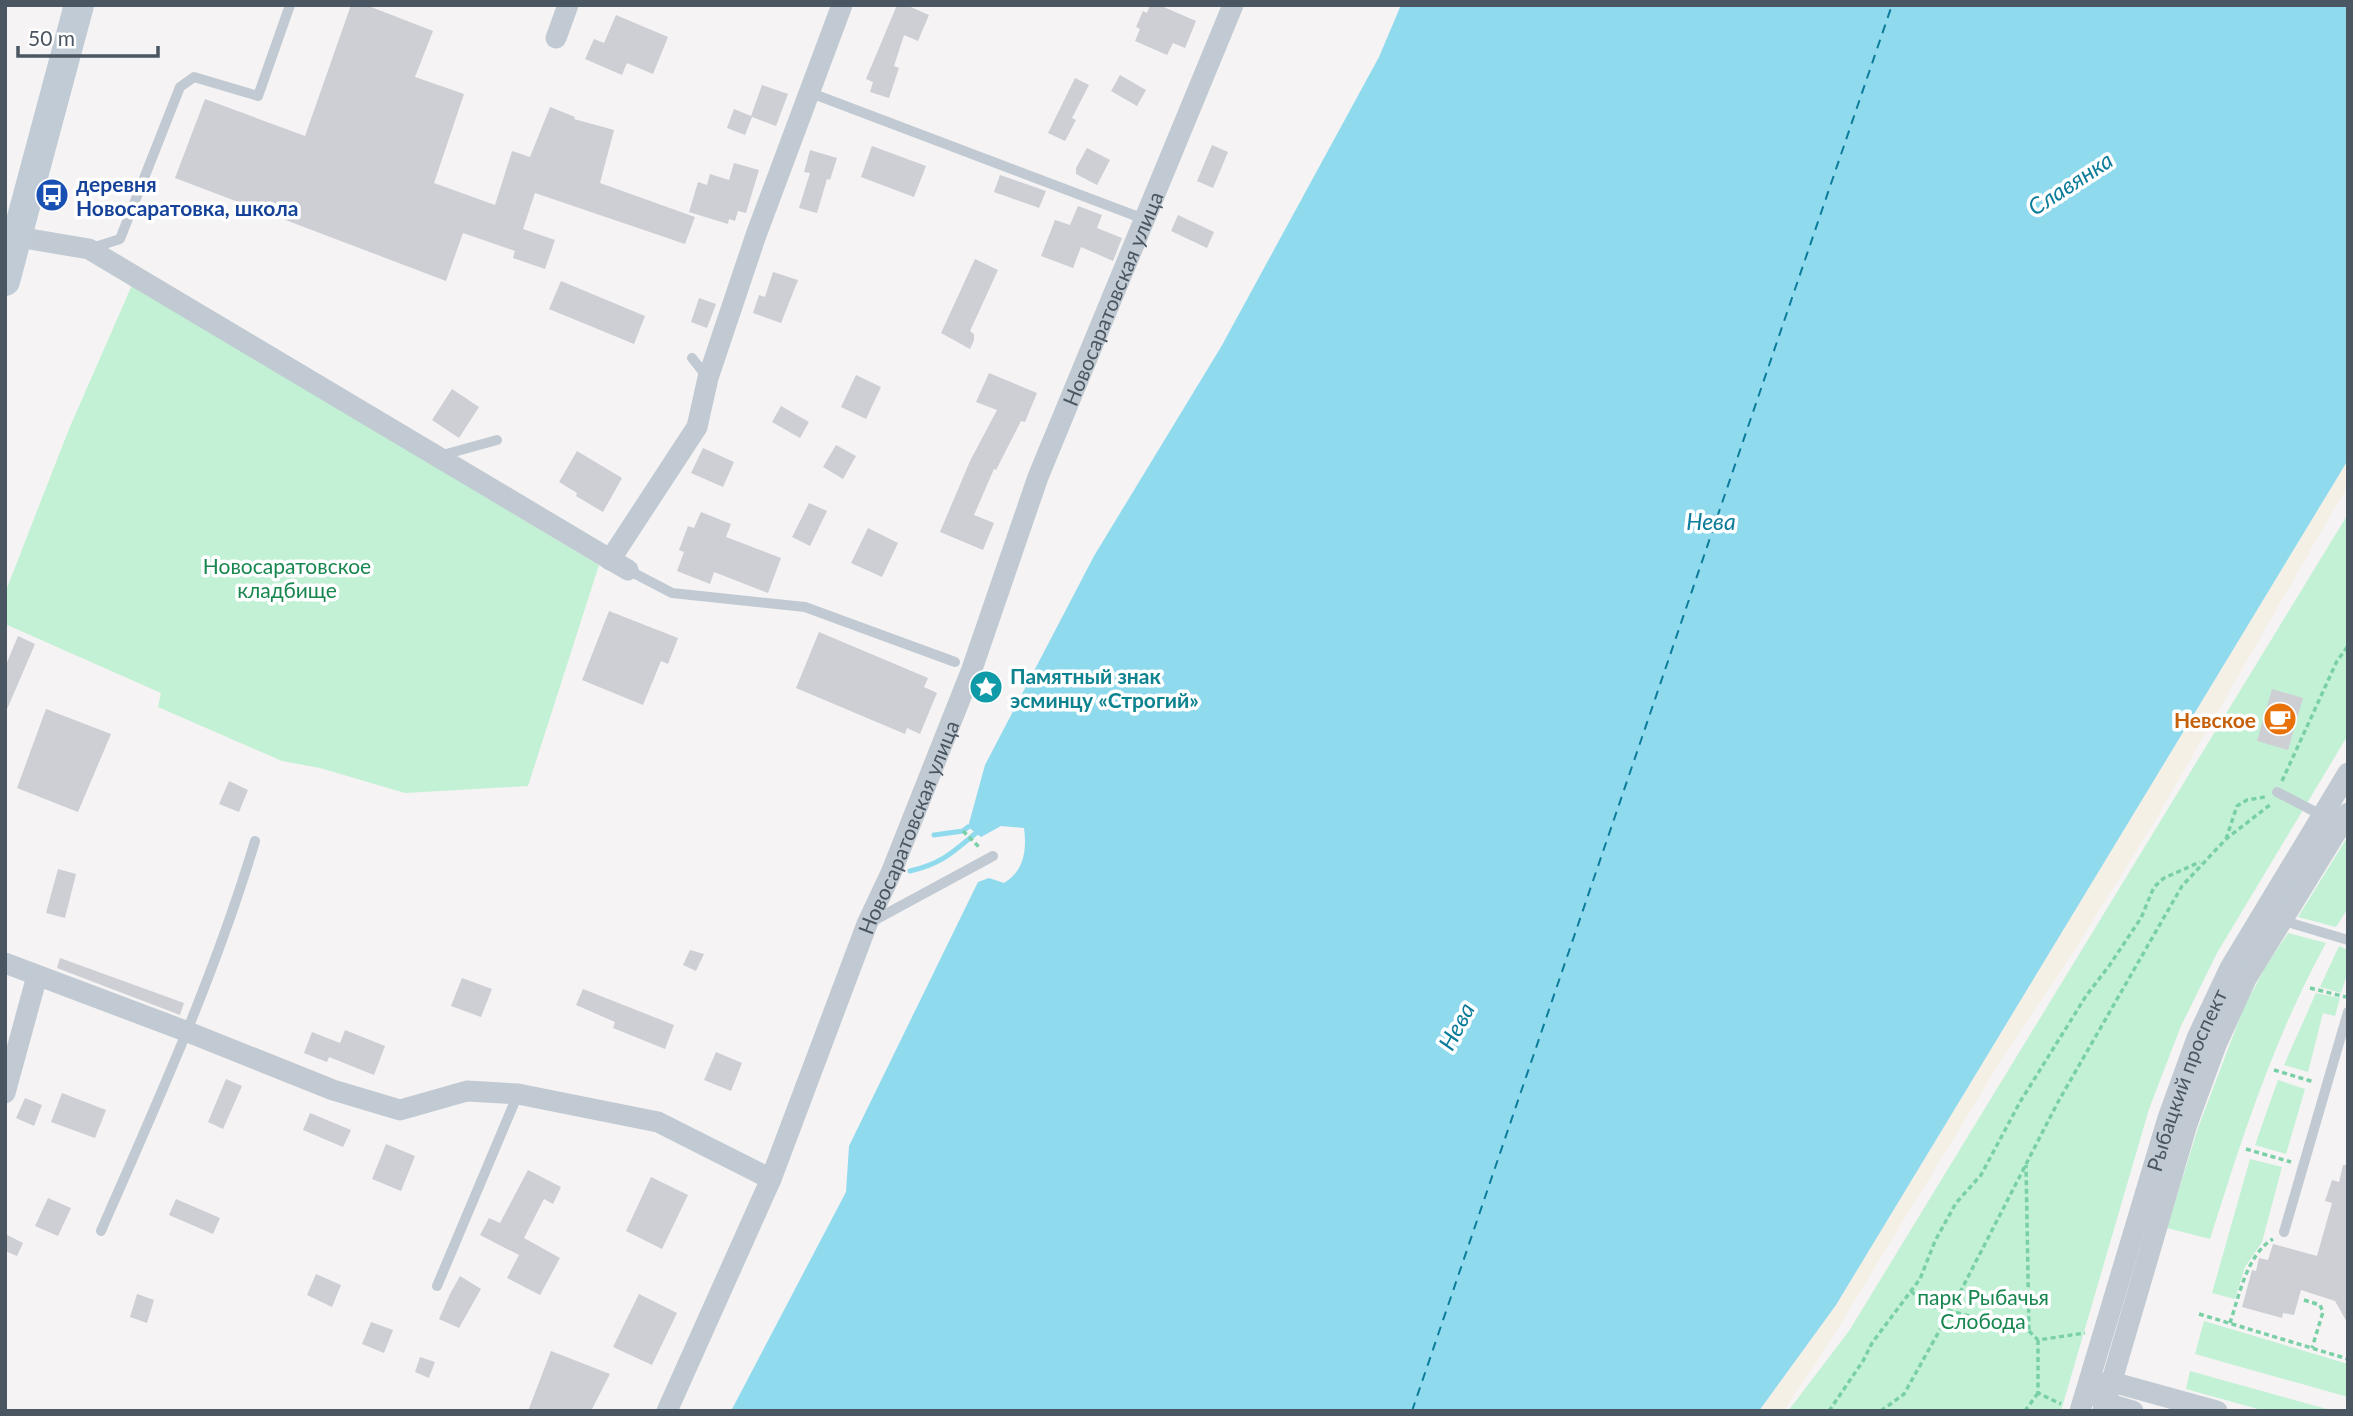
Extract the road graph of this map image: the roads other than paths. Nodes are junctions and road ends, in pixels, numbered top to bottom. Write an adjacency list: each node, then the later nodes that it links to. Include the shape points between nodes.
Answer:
1 (79, 5): 9 (main road)
2 (290, 5): 10 (lane, via 258,96 194,77 180,87 120,239)
3 (568, 5): 6 (street)
4 (842, 5): 7 (street)
5 (1233, 5): 8 (street, Новосаратовская улица)
6 (556, 38)
7 (811, 93): 8 (lane); 13 (street)
8 (1144, 219): 24 (street, Новосаратовская улица, via 1038,477 972,668)
9 (11, 234): 10 (street); 11 (main road)
10 (89, 249): 15 (street)
11 (5, 281)
12 (692, 358): 13 (lane)
13 (708, 378): 16 (street, via 697,427)
14 (497, 440): 15 (lane)
15 (437, 456): 16 (street)
16 (619, 565): 17 (lane, via 672,593 805,607)
17 (955, 662)
18 (2348, 773): 20 (street, Рыбацкий проспект)
19 (2277, 792): 20 (lane)
20 (2336, 818): 23 (street, Рыбацкий проспект)
21 (255, 841): 29 (lane)
22 (993, 856): 24 (lane)
23 (2273, 913): 25 (lane); 36 (street, Рыбацкий проспект, via 2187,1124); 37 (street, Рыбацкий проспект, via 2230,968 2197,1038 2168,1118)
24 (867, 924): 32 (street, Новосаратовская улица)
25 (2348, 940)
26 (5, 963): 27 (street)
27 (37, 976): 29 (street); 30 (street)
28 (2348, 1013): 34 (lane)
29 (188, 1032): 31 (street, via 333,1090 400,1110 467,1091); 33 (lane)
30 (5, 1093)
31 (518, 1094): 32 (street, via 658,1122); 35 (lane)
32 (771, 1179): 40 (street, Новосаратовская улица)
33 (101, 1231)
34 (2284, 1232)
35 (437, 1286)
36 (2112, 1382): 37 (street); 38 (street, Рыбацкий проспект); 42 (street)
37 (2087, 1387): 38 (street); 39 (street, Рыбацкий проспект)
38 (2105, 1407): 41 (street)
39 (2073, 1408)
40 (667, 1411)
41 (2133, 1411)
42 (2217, 1411)

